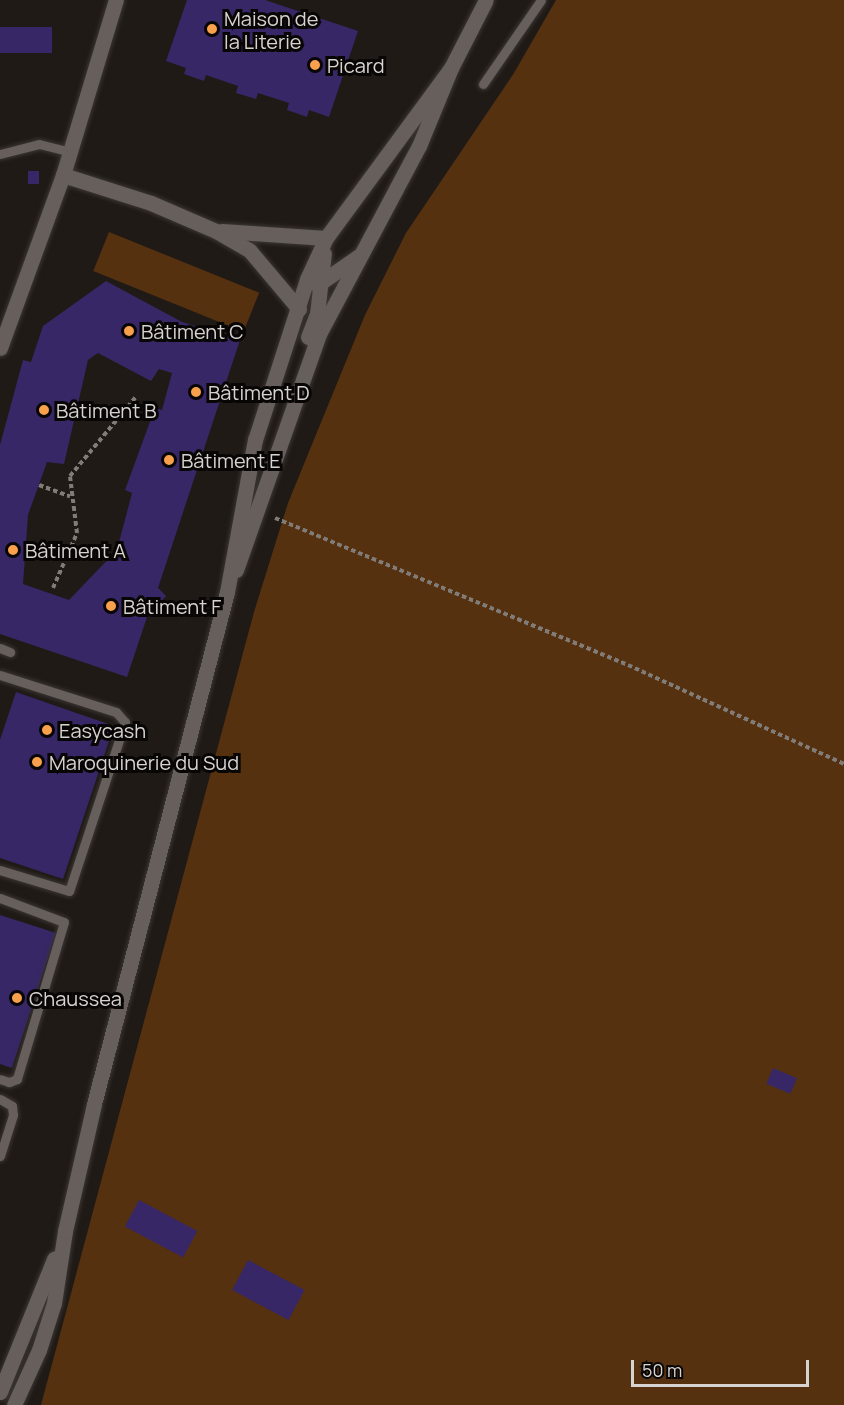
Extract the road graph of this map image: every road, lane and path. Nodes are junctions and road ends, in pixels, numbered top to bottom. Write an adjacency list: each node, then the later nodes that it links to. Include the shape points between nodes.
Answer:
1 (116, 0): 6 (street)
2 (486, 0): 4 (street)
3 (541, 0): 5 (lane)
4 (452, 68): 10 (street); 11 (street, via 419,146)
5 (483, 84)
6 (70, 152): 7 (lane, via 39,144); 8 (street)
7 (0, 154)
8 (63, 175): 9 (street, via 152,203); 14 (street)
9 (216, 231): 10 (street); 13 (street, via 250,251)
10 (326, 238): 12 (street); 13 (street, via 307,279)
11 (360, 255): 12 (street); 16 (street, via 316,342)
12 (320, 282): 13 (street); 16 (street, via 317,314 284,396)
13 (299, 309): 21 (street, via 255,440)
14 (1, 342)
15 (135, 398): 18 (path, via 70,476)
16 (281, 436): 19 (street)
17 (39, 485): 18 (path)
18 (70, 496): 20 (path, via 77,533)
19 (260, 512): 21 (street); 25 (path, via 628,665)
20 (53, 588)
21 (227, 592): 31 (street, via 94,1104)
22 (0, 648): 23 (lane)
23 (10, 652)
24 (0, 675): 26 (lane, via 116,712 125,722 69,891)
25 (844, 765)
26 (0, 870)
27 (0, 898): 28 (lane, via 64,922 17,1079)
28 (0, 1079)
29 (0, 1099): 30 (lane, via 12,1107 13,1115)
30 (0, 1156)
31 (65, 1231): 32 (street); 33 (street, via 54,1303 39,1350)
32 (0, 1392)
33 (14, 1405)

